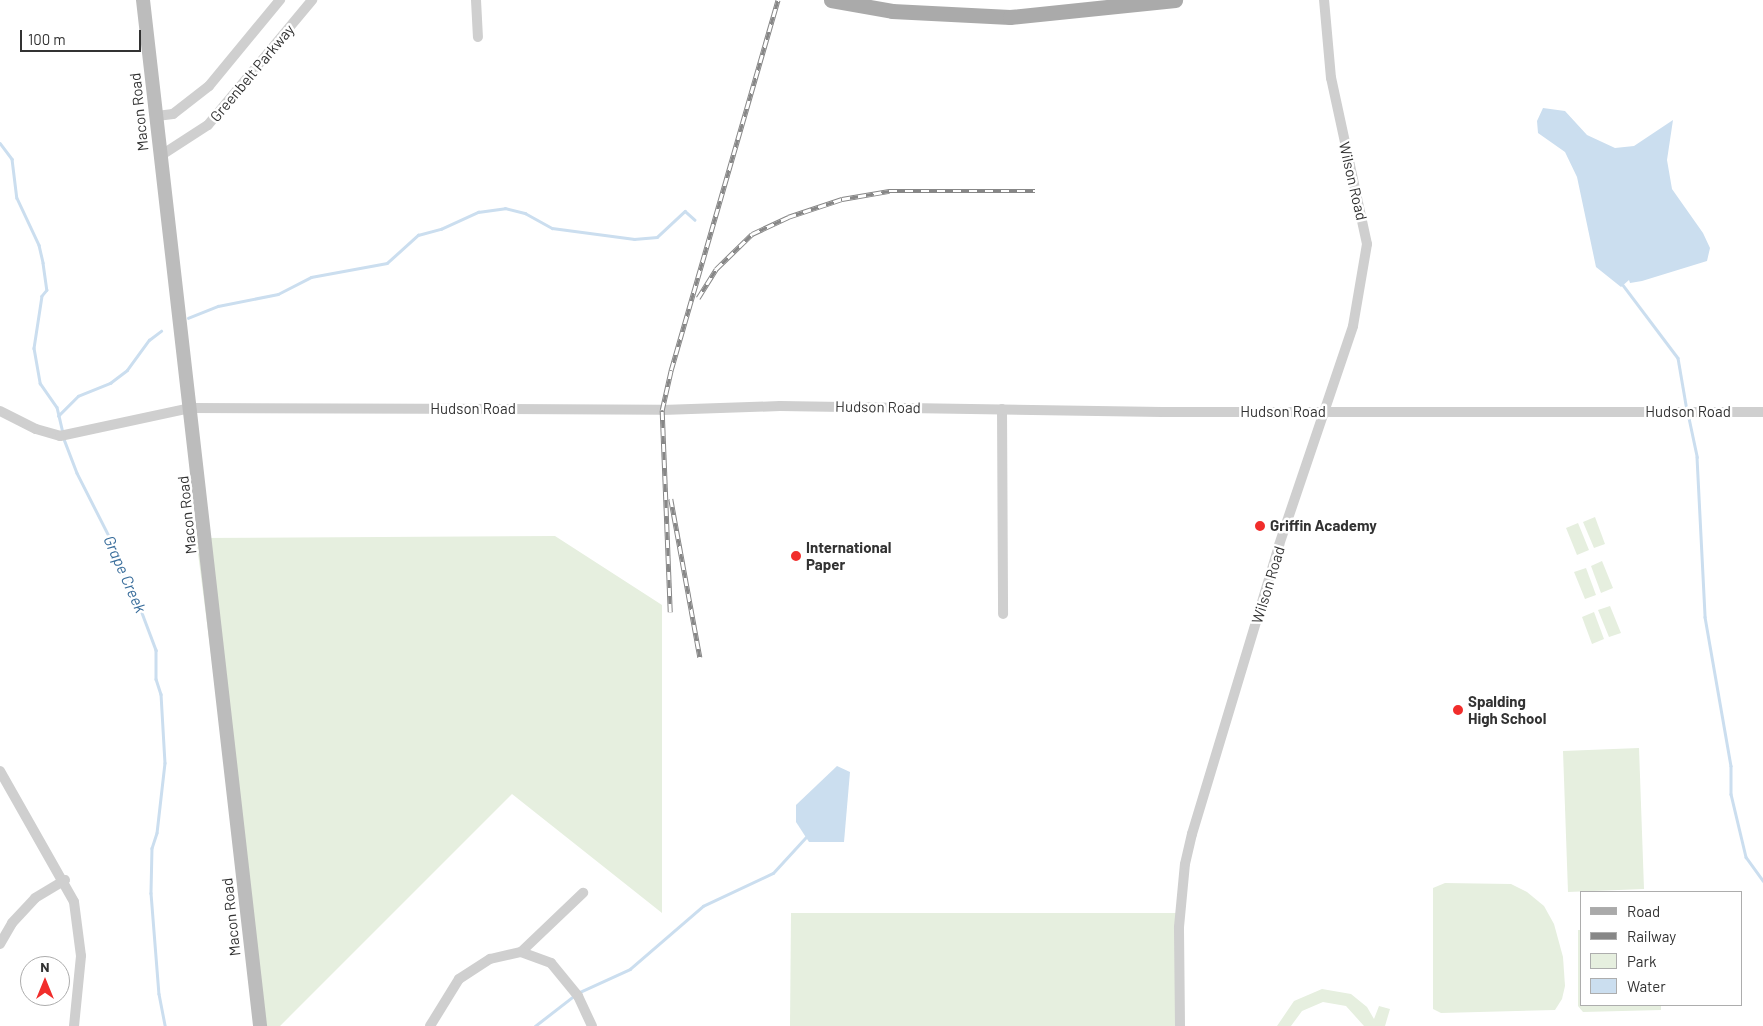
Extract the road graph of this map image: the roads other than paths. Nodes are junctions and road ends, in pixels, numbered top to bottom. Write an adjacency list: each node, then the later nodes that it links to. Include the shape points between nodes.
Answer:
1 (143, 0): 9 (main road, Macon Road)
2 (280, 0): 9 (street, Greenbelt Parkway, via 209,86 173,114)
3 (312, 0): 10 (street, Greenbelt Parkway, via 208,125)
4 (476, 0): 8 (street)
5 (832, 0): 6 (main road, via 892,11 1010,17)
6 (1175, 0)
7 (1324, 0): 14 (street, Wilson Road, via 1331,78 1367,244 1358,311)
8 (478, 37)
9 (157, 116): 10 (main road, Macon Road)
10 (160, 156): 11 (main road, Macon Road)
11 (191, 408): 12 (street, Hudson Road, via 662,410 780,406); 13 (street, Hudson Road, via 60,436 36,429); 25 (main road, Macon Road)
12 (1002, 409): 14 (street, Hudson Road); 16 (street)
13 (0, 411)
14 (1326, 412): 15 (street, Hudson Road); 28 (street, Wilson Road, via 1279,545 1192,834 1185,864 1179,927)
15 (1763, 412)
16 (1003, 614)
17 (0, 771): 19 (street)
18 (0, 794): 19 (street)
19 (12, 794): 20 (street)
20 (65, 880): 22 (street, via 22,910); 24 (street, via 81,935)
21 (583, 893): 23 (street)
22 (0, 944)
23 (521, 952): 26 (street, via 490,959 459,979); 27 (street, via 551,963 578,996)
24 (74, 1026)
25 (260, 1026)
26 (430, 1026)
27 (592, 1026)
28 (1180, 1026)

